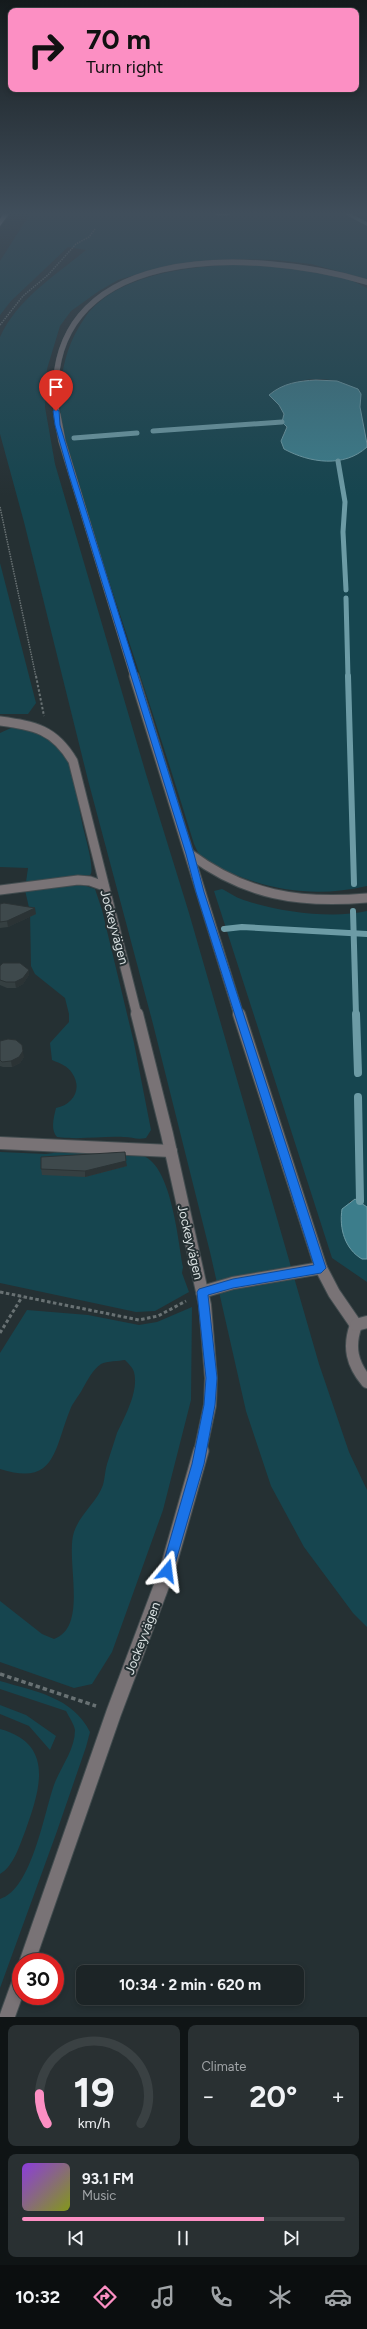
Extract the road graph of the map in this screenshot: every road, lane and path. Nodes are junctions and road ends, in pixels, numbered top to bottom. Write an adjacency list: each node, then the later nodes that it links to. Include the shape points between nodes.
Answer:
1 (13, 308): 3 (path)
2 (86, 308): 7 (street, via 72,326 61,353 55,379 58,425)
3 (0, 325)
4 (0, 507): 6 (path, via 45,714)
5 (0, 720): 6 (street, Jockeyvägen)
6 (39, 727): 8 (street, Jockeyvägen, via 55,735 66,746 73,761)
7 (190, 854): 10 (street, via 207,868 252,888 278,896 322,902); 13 (street)
8 (104, 886): 9 (street, via 78,880); 12 (street, Jockeyvägen)
9 (0, 890)
10 (367, 898)
11 (0, 1143): 12 (street)
12 (171, 1150): 15 (street, Jockeyvägen)
13 (321, 1268): 15 (street, via 233,1283); 17 (street, via 334,1293)
14 (0, 1292): 16 (path)
15 (202, 1292): 16 (path, via 158,1316 139,1320); 21 (street, Jockeyvägen, via 211,1378 210,1405 198,1464 167,1571)
16 (22, 1297): 18 (path)
17 (362, 1324): 19 (street, via 350,1339 352,1360)
18 (0, 1332)
19 (367, 1382)
20 (0, 1674): 21 (path)
21 (114, 1712): 22 (street, Jockeyvägen)
22 (30, 1953)
23 (12, 2003): 24 (street)
24 (7, 2017)

